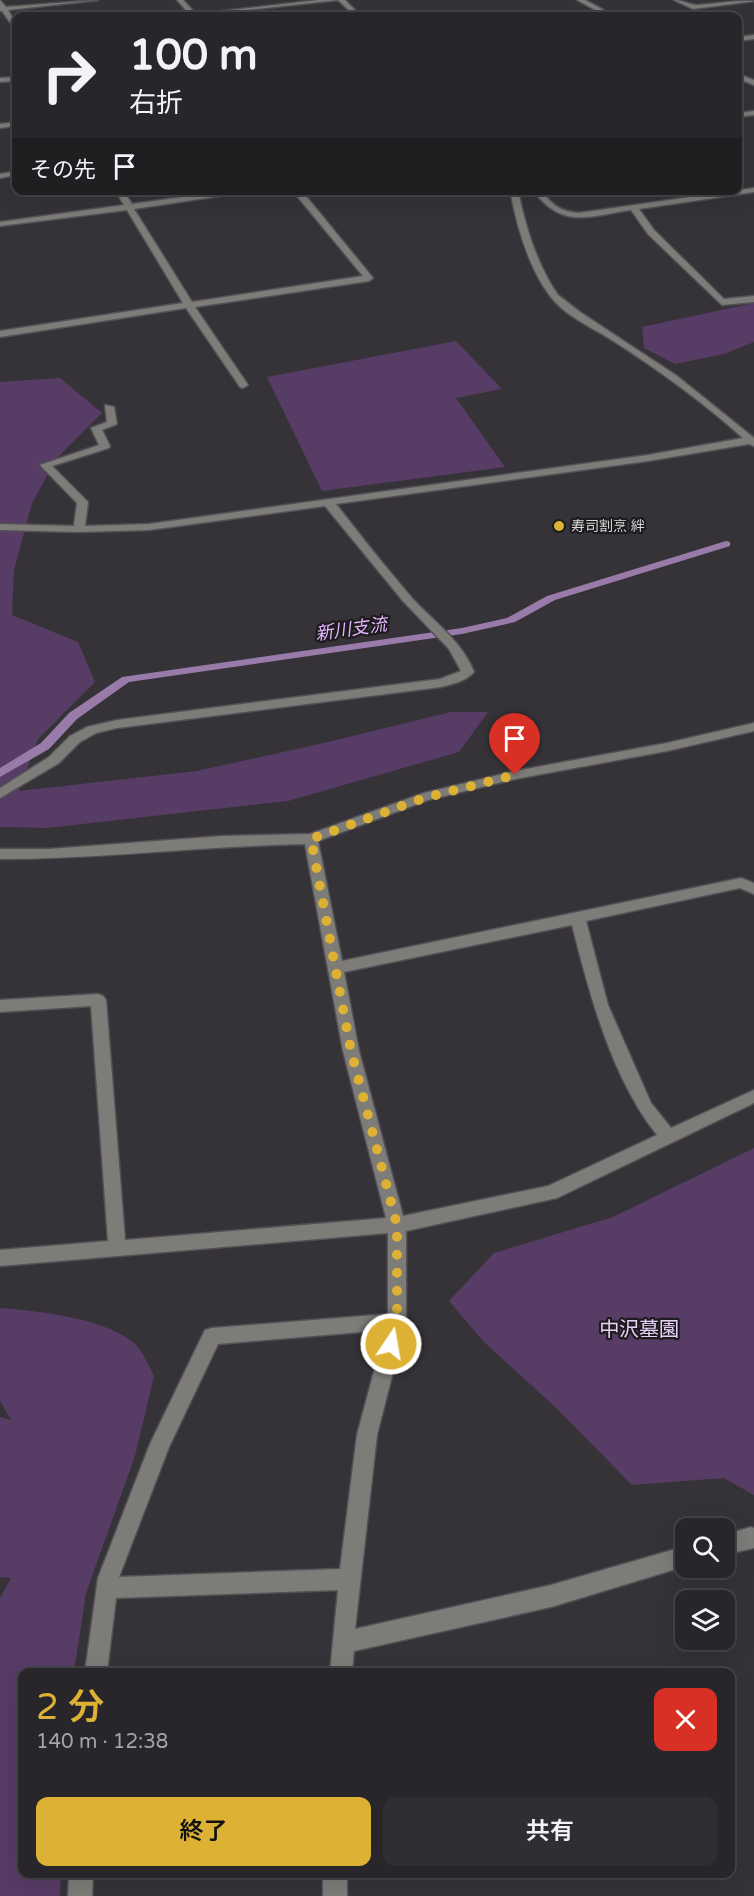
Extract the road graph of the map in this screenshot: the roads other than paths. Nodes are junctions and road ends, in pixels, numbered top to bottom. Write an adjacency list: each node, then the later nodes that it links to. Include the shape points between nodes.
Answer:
1 (95, 0): 9 (street)
2 (180, 0): 10 (street)
3 (335, 0): 11 (street)
4 (341, 0): 12 (street)
5 (580, 0): 13 (street)
6 (678, 0): 7 (street, via 693,7)
7 (752, 0)
8 (0, 1): 9 (street)
9 (2, 9): 14 (street)
10 (191, 12)
11 (222, 12)
12 (354, 12)
13 (603, 12)
14 (12, 23)
15 (122, 195): 23 (street)
16 (184, 195): 22 (street)
17 (214, 195): 22 (street)
18 (300, 195): 27 (street, via 369,279)
19 (515, 195): 31 (street, via 541,271 555,298 660,369)
20 (540, 195): 24 (street, via 559,213 578,215)
21 (721, 195): 24 (street)
22 (187, 199): 23 (street)
23 (130, 206): 25 (street); 27 (street)
24 (634, 208): 26 (street, via 651,232 722,302)
25 (0, 224)
26 (754, 299)
27 (190, 306): 28 (street); 29 (street)
28 (0, 334)
29 (243, 385)
30 (109, 406): 34 (street, via 112,424 96,428 105,446 45,465 83,502)
31 (753, 442): 32 (street)
32 (328, 502): 34 (street, via 149,527); 36 (street, via 380,567 449,639 468,672 441,683 92,730)
33 (0, 527): 34 (street)
34 (79, 530)
35 (754, 728): 37 (street, via 515,775 436,795)
36 (0, 794)
37 (311, 839): 38 (street); 41 (street)
38 (0, 854)
39 (754, 889): 40 (street, via 741,883)
40 (578, 917): 41 (street); 44 (street, via 600,1005 644,1107)
41 (336, 968): 45 (street, via 351,1051)
42 (0, 1006): 46 (street, via 98,1000)
43 (754, 1096): 44 (street)
44 (668, 1137): 45 (street, via 551,1192)
45 (397, 1225): 46 (street); 48 (street)
46 (117, 1248): 47 (street)
47 (0, 1258)
48 (397, 1321): 52 (street, via 367,1436); 53 (street, via 212,1336 160,1444)
49 (754, 1538): 50 (street)
50 (735, 1542)
51 (675, 1559): 54 (street, via 551,1596)
52 (349, 1579): 53 (street); 54 (street)
53 (107, 1588): 55 (street)
54 (343, 1643): 56 (street)
55 (97, 1668)
56 (341, 1668)
57 (81, 1878): 59 (street)
58 (335, 1878): 60 (street)
59 (80, 1896)
60 (335, 1896)

